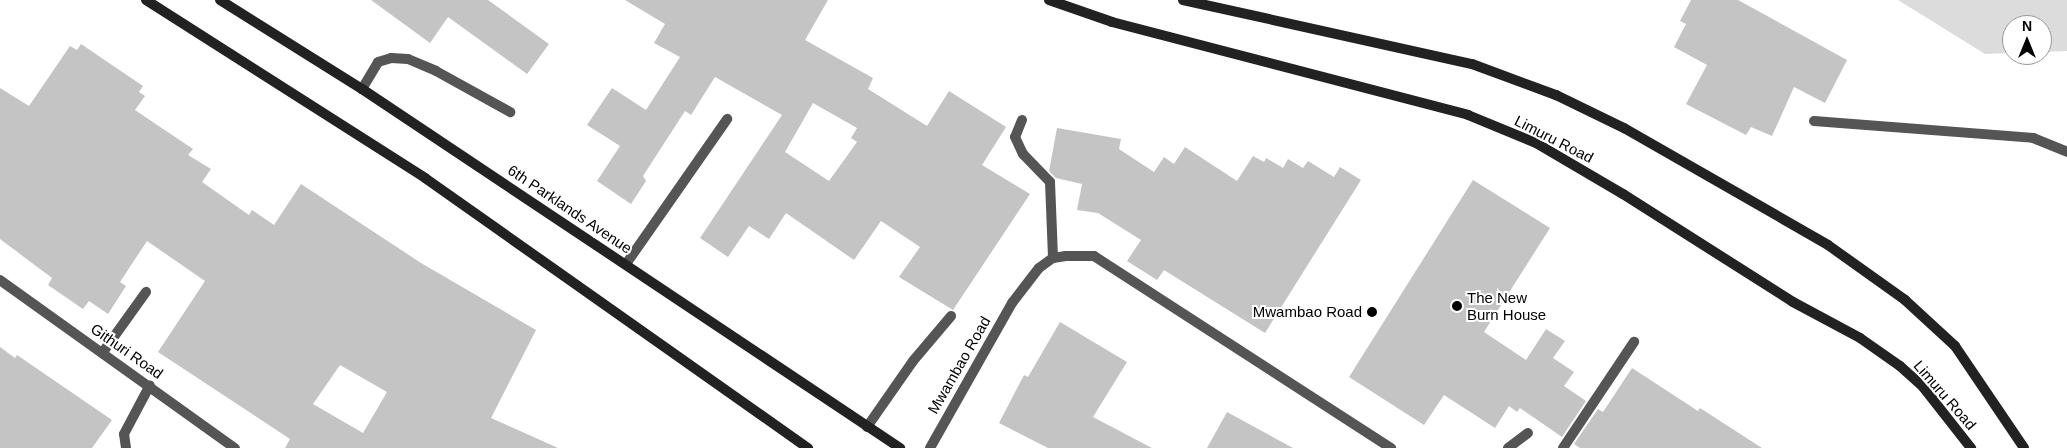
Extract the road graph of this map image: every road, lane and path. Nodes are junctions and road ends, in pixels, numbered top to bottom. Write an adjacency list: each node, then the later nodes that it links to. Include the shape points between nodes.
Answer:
1 (146, 0): 23 (main road, via 425,178)
2 (220, 0): 5 (main road, 6th Parklands Avenue)
3 (1049, 0): 29 (main road, Limuru Road, via 1141,30 1468,115 1536,143 1793,302 1860,338 1900,366 1923,387)
4 (1183, 0): 30 (main road, via 1472,64 1556,95 1624,128 1828,245 1905,300 1955,346)
5 (362, 90): 6 (street, via 378,62 391,58 408,59); 12 (main road, 6th Parklands Avenue)
6 (510, 112)
7 (727, 119): 12 (street)
8 (1022, 120): 11 (street, via 1015,137 1023,154 1050,182)
9 (1814, 122): 10 (street, via 2033,138)
10 (2067, 152)
11 (1053, 258): 25 (street, Mwambao Road, via 1039,268 1012,303); 26 (street, via 1094,256)
12 (626, 264): 19 (main road, 6th Parklands Avenue)
13 (0, 280): 17 (street, Githuri Road)
14 (146, 292): 17 (street)
15 (951, 316): 19 (street, via 913,361)
16 (1634, 342): 28 (street)
17 (103, 352): 18 (street, Githuri Road)
18 (150, 385): 21 (street, via 124,434); 22 (street, Githuri Road)
19 (867, 427): 24 (main road, 6th Parklands Avenue)
20 (1528, 433): 27 (street)
21 (126, 448)
22 (235, 448)
23 (808, 448)
24 (900, 448)
25 (930, 448)
26 (1391, 448)
27 (1508, 448)
28 (1564, 448)
29 (1971, 448)
30 (2024, 448)

